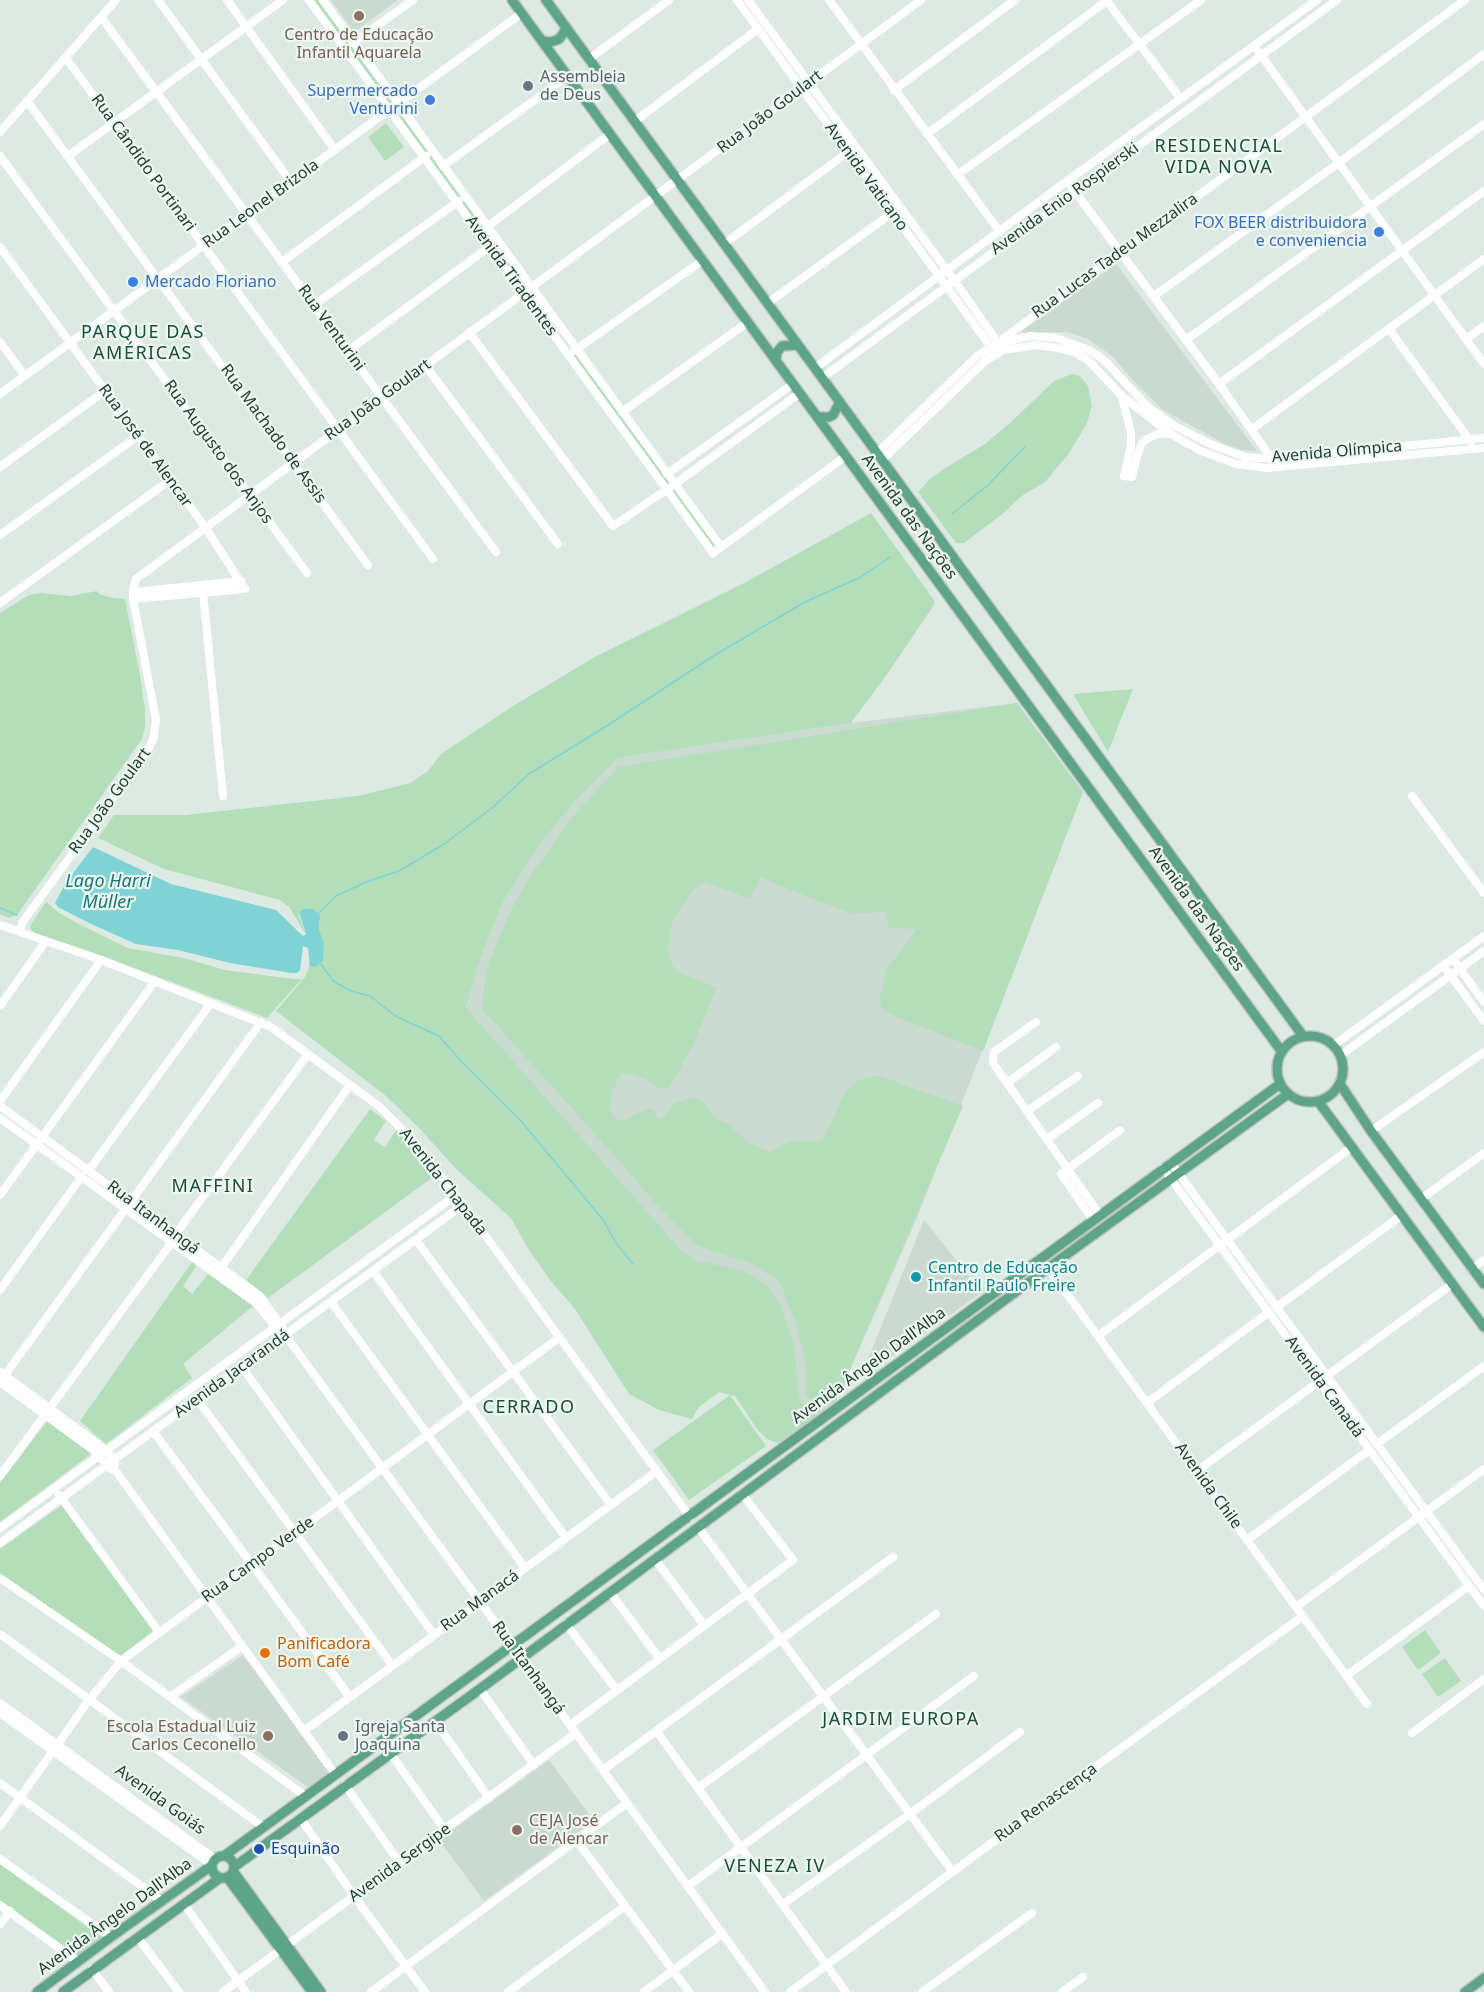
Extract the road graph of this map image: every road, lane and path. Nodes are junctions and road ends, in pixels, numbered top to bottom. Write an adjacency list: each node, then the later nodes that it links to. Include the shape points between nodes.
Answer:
1 (116, 0): 22 (street)
2 (158, 0): 34 (street)
3 (227, 0): 23 (street)
4 (283, 0): 23 (street)
5 (309, 0): 43 (street, Avenida Tiradentes)
6 (322, 0): 27 (street, Avenida Tiradentes)
7 (413, 0): 27 (street)
8 (512, 0): 21 (main road, Avenida das Nações)
9 (546, 0): 24 (main road, Avenida das Nações)
10 (669, 0): 35 (street)
11 (737, 0): 25 (street, Avenida Vaticano)
12 (748, 0): 37 (street, Avenida Vaticano)
13 (829, 0): 28 (street)
14 (921, 0): 28 (street, Rua João Goulart)
15 (1015, 0): 38 (street)
16 (1107, 0): 29 (street); 50 (street)
17 (1201, 0): 29 (street)
18 (1317, 0): 30 (street, Avenida Enio Rospierski)
19 (1337, 0): 32 (street, Avenida Enio Rospierski)
20 (1465, 0): 44 (street, Rua Lucas Tadeu Mezzalira)
21 (522, 13): 26 (main road, Avenida das Nações); 42 (street, Rua Leonel Brizola)
22 (101, 17): 33 (street); 39 (street, Rua Venturini)
23 (246, 27): 34 (street); 51 (street)
24 (566, 27): 26 (main road, via 558,39); 35 (main road, Avenida das Nações)
25 (758, 28): 37 (street, Avenida Vaticano); 45 (street)
26 (542, 41): 36 (main road, Avenida das Nações)
27 (354, 43): 42 (street, Avenida Tiradentes)
28 (861, 44): 37 (street, Rua João Goulart); 38 (street)
29 (1141, 45): 40 (street); 59 (street)
30 (1255, 46): 32 (street); 40 (street, Avenida Enio Rospierski)
31 (1484, 54): 57 (street)
32 (1261, 56): 44 (street); 64 (street, Avenida Enio Rospierski)
33 (66, 58): 41 (street); 46 (street, Rua Cândido Portinari)
34 (201, 59): 39 (street); 62 (street)
35 (589, 59): 45 (main road, Avenida das Nações)
36 (568, 76): 49 (main road, Avenida das Nações); 58 (street)
37 (805, 86): 53 (street, Avenida Vaticano); 60 (street, Rua João Goulart); 82 (street, Avenida Vaticano)
38 (894, 90): 50 (street)
39 (157, 92): 46 (street); 70 (street, Rua Venturini)
40 (1182, 99): 61 (street, Avenida Enio Rospierski)
41 (27, 101): 48 (street); 55 (street, Rua Machado de Assis)
42 (398, 104): 43 (street, Rua Leonel Brizola); 52 (street, Avenida Tiradentes)
43 (389, 110): 51 (street, Rua Leonel Brizola); 56 (street, Avenida Tiradentes)
44 (1305, 117): 57 (street); 77 (street, Rua Lucas Tadeu Mezzalira)
45 (635, 121): 60 (main road, Avenida das Nações)
46 (113, 123): 55 (street); 74 (street, Rua Cândido Portinari)
47 (1484, 123): 68 (street)
48 (0, 132)
49 (610, 134): 66 (main road, Avenida das Nações); 71 (street)
50 (927, 134): 59 (street)
51 (335, 150): 62 (street, Rua Leonel Brizola)
52 (433, 152): 56 (street); 58 (street, Avenida Tiradentes)
53 (848, 152): 69 (street, Avenida Vaticano); 73 (street)
54 (0, 156): 93 (street, Rua Augusto dos Anjos)
55 (68, 156): 84 (street, Rua Machado de Assis)
56 (424, 157): 67 (street, Avenida Tiradentes); 81 (street)
57 (1340, 162): 68 (street); 90 (street)
58 (443, 166): 65 (street, Avenida Tiradentes)
59 (957, 176): 72 (street)
60 (678, 181): 66 (street, Rua João Goulart); 73 (main road, Avenida das Nações)
61 (1067, 181): 64 (street); 72 (street, Avenida Enio Rospierski)
62 (291, 182): 70 (street, Rua Leonel Brizola)
63 (1484, 191): 78 (street)
64 (1076, 192): 77 (street); 85 (street, Avenida Enio Rospierski)
65 (465, 197): 67 (street); 71 (street, Avenida Tiradentes)
66 (657, 197): 80 (main road, Avenida das Nações); 87 (street, Rua João Goulart)
67 (457, 203): 75 (street, Avenida Tiradentes); 92 (street)
68 (1372, 207): 78 (street); 99 (street)
69 (892, 213): 83 (street, Avenida Vaticano); 91 (street)
70 (247, 214): 74 (street, Rua Leonel Brizola); 81 (street, Rua Venturini)
71 (487, 226): 87 (street, Avenida Tiradentes)
72 (1000, 232): 82 (street, Avenida Enio Rospierski)
73 (724, 244): 91 (main road, Avenida das Nações)
74 (203, 246): 84 (street, Rua Leonel Brizola); 123 (street, Rua Cândido Portinari)
75 (489, 246): 88 (street, Avenida Tiradentes); 105 (street)
76 (0, 247): 101 (street, Rua José de Alencar)
77 (1121, 251): 90 (street); 103 (street, Rua Lucas Tadeu Mezzalira)
78 (1402, 251): 89 (street); 114 (street)
79 (1484, 259): 89 (street)
80 (703, 260): 94 (main road, Avenida das Nações); 104 (street)
81 (282, 262): 92 (street, Rua Venturini)
82 (947, 271): 83 (street, Avenida Enio Rospierski); 85 (street, Avenida Vaticano)
83 (939, 277): 86 (street, Avenida Vaticano); 110 (street, Avenida Enio Rospierski)
84 (158, 279): 93 (street, Rua Leonel Brizola); 134 (street, Rua Machado de Assis)
85 (954, 280): 86 (street, Avenida Enio Rospierski); 103 (street, Avenida Vaticano)
86 (946, 286): 103 (street, Avenida Vaticano); 112 (street, Avenida Enio Rospierski)
87 (531, 287): 88 (street, Rua João Goulart); 104 (street, Avenida Tiradentes)
88 (523, 293): 97 (street, Rua João Goulart); 106 (street, Avenida Tiradentes)
89 (1434, 295): 96 (street); 98 (street)
90 (1154, 296): 99 (street)
91 (768, 303): 102 (main road, Avenida das Nações)
92 (314, 305): 105 (street, Rua Venturini)
93 (114, 311): 101 (street, Rua Leonel Brizola); 140 (street, Rua Augusto dos Anjos)
94 (748, 322): 107 (main road, Avenida das Nações); 121 (street)
95 (1484, 326): 98 (street)
96 (1389, 329): 124 (street); 128 (street)
97 (469, 332): 109 (street, Rua João Goulart); 139 (street, via 613,526)
98 (1466, 339): 108 (street)
99 (1186, 340): 114 (street)
100 (0, 342): 111 (street)
101 (70, 343): 111 (street, Rua Leonel Brizola); 115 (street, Rua José de Alencar)
102 (798, 345): 107 (main road, via 779,349); 110 (main road, Avenida das Nações)
103 (997, 349): 118 (street, Avenida Olímpica, via 1037,345 1074,352 1088,360); 132 (street, Avenida Olímpica); 133 (street, Avenida Olímpica, via 1015,338 1057,338 1080,345 1105,361 1148,407 1192,436 1245,457)
104 (577, 350): 106 (street); 121 (street, Avenida Tiradentes)
105 (348, 351): 119 (street, Rua Venturini)
106 (568, 356): 139 (street, Avenida Tiradentes)
107 (776, 361): 113 (main road, Avenida das Nações)
108 (1484, 364)
109 (426, 365): 119 (street, Rua João Goulart); 143 (street)
110 (815, 368): 112 (main road, Avenida das Nações)
111 (25, 376): 117 (street, Rua Leonel Brizola)
112 (822, 378): 120 (main road, Avenida das Nações)
113 (793, 384): 116 (main road, Avenida das Nações); 136 (street)
114 (1219, 384): 124 (street)
115 (105, 391): 126 (street, Rua José de Alencar); 135 (street)
116 (800, 393): 122 (main road, Avenida das Nações); 138 (street)
117 (0, 394)
118 (1121, 395): 125 (street, Avenida Olímpica); 125 (street, Avenida Olímpica, via 1131,434 1128,477 1141,445 1151,436)
119 (382, 397): 123 (street, Rua João Goulart); 145 (street, Rua Venturini)
120 (840, 402): 122 (main road, via 833,415); 132 (main road, Avenida das Nações)
121 (622, 412): 136 (street, Avenida Tiradentes)
122 (818, 417): 131 (main road, Avenida das Nações)
123 (338, 429): 134 (street, Rua João Goulart); 146 (street, Rua Cândido Portinari)
124 (1252, 429): 133 (street)
125 (1171, 434): 130 (street, Avenida Olímpica, via 1219,459 1256,468)
126 (138, 436): 137 (street, Rua José de Alencar); 142 (street)
127 (1484, 438): 128 (street, Avenida Olímpica)
128 (1469, 439): 130 (street); 133 (street, Avenida Olímpica)
129 (1484, 448): 130 (street, Avenida Olímpica)
130 (1474, 449)
131 (846, 456): 144 (street); 179 (main road, Avenida das Nações)
132 (879, 456): 176 (main road, Avenida das Nações)
133 (1272, 459)
134 (294, 462): 140 (street, Rua João Goulart); 147 (street, Rua Machado de Assis)
135 (0, 466)
136 (667, 474): 138 (street, Avenida Tiradentes)
137 (170, 480): 141 (street, Rua José de Alencar); 152 (street)
138 (675, 484): 139 (street); 144 (street, Avenida Tiradentes)
139 (666, 490): 144 (street, Avenida Tiradentes, via 713,553)
140 (249, 495): 141 (street, Rua João Goulart); 148 (street, Rua Augusto dos Anjos)
141 (205, 527): 149 (street, Rua José de Alencar); 151 (street, Rua João Goulart, via 136,579)
142 (0, 535)
143 (558, 544)
144 (721, 547)
145 (496, 552)
146 (433, 559)
147 (368, 565)
148 (307, 573)
149 (243, 585): 150 (street); 151 (street)
150 (203, 592): 151 (street); 153 (street)
151 (133, 595): 156 (street, Rua João Goulart, via 156,720 154,737)
152 (0, 603)
153 (223, 796)
154 (1412, 796): 155 (street)
155 (1484, 893)
156 (32, 910): 157 (street, Rua João Goulart); 160 (street, via 27,925)
157 (22, 922): 158 (street); 159 (street)
158 (2, 925): 159 (street, Avenida Chapada)
159 (20, 932): 160 (street, Avenida Chapada)
160 (29, 935): 162 (street, Avenida Chapada)
161 (1484, 936): 164 (street)
162 (45, 941): 165 (street, Avenida Chapada); 172 (street)
163 (1484, 951): 167 (street)
164 (1453, 959): 166 (street); 167 (street)
165 (101, 960): 169 (street, Avenida Chapada); 189 (street)
166 (1443, 965): 168 (street); 177 (street)
167 (1460, 969): 168 (street); 170 (street)
168 (1451, 975): 173 (street); 182 (street)
169 (155, 981): 171 (street, Avenida Chapada); 197 (street)
170 (1484, 1002)
171 (211, 1004): 174 (street, Avenida Chapada); 203 (street)
172 (0, 1006)
173 (1484, 1021)
174 (261, 1022): 181 (street, Avenida Chapada); 210 (street)
175 (1036, 1022): 184 (street, via 994,1052 993,1063)
176 (1303, 1036): 177 (main road, via 1325,1039); 179 (main road)
177 (1334, 1045): 182 (main road)
178 (1056, 1047): 184 (street)
179 (1282, 1052): 185 (main road, via 1277,1067)
180 (1484, 1052): 196 (street)
181 (308, 1054): 187 (street, Avenida Chapada); 216 (street)
182 (1341, 1055): 186 (main road, via 1344,1064)
183 (1078, 1076): 193 (street)
184 (1007, 1083): 193 (street)
185 (1280, 1083): 188 (main road); 202 (main road, Avenida Ângelo Dall'Alba)
186 (1340, 1084): 190 (main road, via 1332,1095); 196 (main road)
187 (350, 1085): 208 (street, Avenida Chapada, via 402,1128); 224 (street)
188 (1288, 1094): 190 (main road, via 1302,1101); 205 (main road, Avenida Ângelo Dall'Alba)
189 (0, 1101)
190 (1318, 1101): 200 (main road)
191 (1098, 1103): 198 (street)
192 (0, 1106): 197 (street, Rua Itanhangá)
193 (1027, 1112): 198 (street)
194 (0, 1118): 199 (street, Rua Itanhangá)
195 (1120, 1130): 204 (street)
196 (1371, 1131): 209 (main road)
197 (43, 1137): 199 (street); 203 (street, Rua Itanhangá)
198 (1047, 1139): 204 (street)
199 (37, 1144): 206 (street, Rua Itanhangá); 207 (street)
200 (1352, 1147): 212 (main road); 218 (street)
201 (1484, 1153): 209 (street)
202 (1167, 1166): 205 (street, Avenida Canadá); 213 (main road, Avenida Ângelo Dall'Alba)
203 (89, 1170): 210 (street, Rua Itanhangá)
204 (1064, 1172): 213 (street)
205 (1174, 1175): 218 (street, Avenida Canadá); 219 (street, Avenida Canadá); 221 (main road, Avenida Ângelo Dall'Alba)
206 (82, 1176): 210 (street, Rua Itanhangá); 227 (street)
207 (0, 1195)
208 (456, 1195): 211 (street, Avenida Chapada); 214 (street)
209 (1421, 1199): 222 (main road)
210 (128, 1205): 216 (street, Rua Itanhangá); 240 (street)
211 (463, 1205): 215 (street, Avenida Jacarandá); 235 (street, Avenida Chapada)
212 (1402, 1215): 225 (main road); 229 (street)
213 (1096, 1218): 263 (main road, Avenida Ângelo Dall'Alba)
214 (415, 1226): 215 (street); 231 (street)
215 (423, 1234): 217 (street, Avenida Jacarandá)
216 (173, 1238): 224 (street, Rua Itanhangá); 245 (street)
217 (416, 1240): 223 (street, Avenida Jacarandá); 238 (street)
218 (1228, 1240): 219 (street); 229 (street, Avenida Canadá)
219 (1220, 1245): 230 (street, Avenida Canadá); 234 (street)
220 (1484, 1260): 222 (street)
221 (1048, 1268): 234 (street, Avenida Chile); 258 (main road, Avenida Ângelo Dall'Alba)
222 (1472, 1269): 226 (main road)
223 (373, 1271): 228 (street, Avenida Jacarandá); 244 (street)
224 (219, 1272): 231 (street, Rua Itanhangá, via 260,1296)
225 (1452, 1284): 232 (main road); 239 (street)
226 (1484, 1284)
227 (0, 1290)
228 (331, 1302): 233 (street, Avenida Jacarandá); 247 (street)
229 (1277, 1307): 239 (street, Avenida Canadá)
230 (1269, 1312): 241 (street, Avenida Canadá); 243 (street)
231 (277, 1325): 233 (street, Rua Itanhangá); 249 (street)
232 (1484, 1327)
233 (284, 1335): 236 (street, Avenida Jacarandá); 252 (street, Rua Itanhangá)
234 (1098, 1336): 243 (street, Avenida Chile)
235 (560, 1337): 238 (street, Rua Campo Verde); 254 (street, Avenida Chapada)
236 (242, 1366): 242 (street, Avenida Jacarandá); 260 (street)
237 (1484, 1366): 248 (street)
238 (513, 1372): 244 (street, Rua Campo Verde); 261 (street)
239 (1327, 1375): 241 (street); 248 (street, Avenida Canadá)
240 (2, 1376): 245 (street)
241 (1319, 1381): 250 (street, Avenida Canadá); 255 (street)
242 (197, 1399): 246 (street, Avenida Jacarandá); 267 (street)
243 (1147, 1403): 255 (street, Avenida Chile)
244 (469, 1404): 247 (street, Rua Campo Verde); 268 (street)
245 (47, 1411): 249 (street); 256 (street)
246 (153, 1431): 251 (street, Avenida Jacarandá); 273 (street)
247 (428, 1435): 252 (street, Rua Campo Verde); 274 (street)
248 (1377, 1444): 262 (street, Avenida Canadá)
249 (99, 1450): 251 (street); 257 (street)
250 (1369, 1450): 264 (street, Avenida Canadá); 269 (street)
251 (110, 1462): 259 (street, Avenida Jacarandá); 282 (street)
252 (383, 1467): 260 (street, Rua Campo Verde); 283 (street, Rua Itanhangá)
253 (1484, 1469): 262 (street)
254 (657, 1471): 261 (street, Rua Manacá); 263 (street, Avenida Chapada)
255 (1197, 1471): 269 (street, Avenida Chile)
256 (0, 1476)
257 (54, 1488): 259 (street); 266 (street)
258 (740, 1496): 265 (main road, Avenida Ângelo Dall'Alba); 281 (street, via 792,1560)
259 (61, 1498): 270 (street, Avenida Jacarandá); 290 (street)
260 (338, 1501): 267 (street, Rua Campo Verde); 292 (street)
261 (611, 1505): 268 (street, Rua Manacá)
262 (1427, 1511): 264 (street); 277 (street, Avenida Canadá)
263 (690, 1516): 265 (main road, via 700,1517); 294 (main road, Avenida Ângelo Dall'Alba)
264 (1419, 1517): 278 (street, Avenida Canadá); 285 (street)
265 (698, 1527): 272 (main road, Avenida Ângelo Dall'Alba); 281 (street)
266 (0, 1528)
267 (295, 1532): 273 (street, Rua Campo Verde); 299 (street)
268 (566, 1538): 274 (street, Rua Manacá)
269 (1247, 1540): 285 (street, Avenida Chile)
270 (0, 1543)
271 (893, 1557): 293 (street)
272 (655, 1559): 280 (main road, Avenida Ângelo Dall'Alba); 289 (street)
273 (252, 1564): 282 (street, Rua Campo Verde); 306 (street)
274 (525, 1568): 283 (street, Rua Manacá)
275 (1484, 1574): 277 (street)
276 (0, 1578): 298 (street)
277 (1476, 1579): 279 (street, Avenida Canadá)
278 (1469, 1586): 284 (street, Avenida Canadá); 301 (street)
279 (1484, 1590)
280 (610, 1592): 288 (main road, Avenida Ângelo Dall'Alba); 297 (street)
281 (748, 1593): 289 (street); 293 (street)
282 (207, 1597): 290 (street, Rua Campo Verde); 295 (street)
283 (480, 1601): 292 (street, Rua Manacá); 294 (street, Rua Itanhangá)
284 (1484, 1606)
285 (1296, 1607): 287 (street, Avenida Chile)
286 (936, 1614): 307 (street)
287 (1303, 1616): 301 (street, Avenida Chile); 342 (street, Rua Renascença)
288 (567, 1624): 296 (main road, Avenida Ângelo Dall'Alba); 304 (street)
289 (704, 1625): 297 (street)
290 (159, 1632): 298 (street, Rua Campo Verde)
291 (0, 1634): 308 (street)
292 (434, 1635): 299 (street, Rua Manacá)
293 (782, 1640): 307 (street); 315 (street)
294 (512, 1645): 296 (street, Rua Itanhangá); 324 (main road, Avenida Ângelo Dall'Alba)
295 (242, 1646): 305 (street); 314 (street)
296 (522, 1657): 303 (main road, Avenida Ângelo Dall'Alba); 313 (street, Rua Itanhangá)
297 (659, 1658): 304 (street)
298 (122, 1661): 305 (street); 308 (street, Rua Campo Verde)
299 (393, 1665): 306 (street, Rua Manacá)
300 (974, 1676): 321 (street)
301 (1346, 1676): 310 (street, Avenida Chile)
302 (1484, 1679): 317 (street)
303 (480, 1689): 312 (main road, Avenida Ângelo Dall'Alba); 322 (street)
304 (616, 1689): 313 (street)
305 (170, 1697): 328 (street)
306 (350, 1697): 314 (street, Rua Manacá)
307 (823, 1697): 321 (street); 327 (street)
308 (89, 1700): 319 (street, Rua Campo Verde); 335 (street)
309 (0, 1703): 319 (street, Avenida Goiás)
310 (1367, 1704)
311 (0, 1713): 319 (street, Avenida Goiás)
312 (435, 1721): 320 (main road, Avenida Ângelo Dall'Alba); 330 (street)
313 (570, 1725): 318 (street, Rua Itanhangá)
314 (304, 1731): 324 (street)
315 (657, 1732): 323 (street); 327 (street)
316 (1020, 1732): 332 (street)
317 (1412, 1732)
318 (576, 1733): 322 (street, Avenida Sergipe); 323 (street, Rua Itanhangá)
319 (56, 1747): 329 (street, Rua Campo Verde); 340 (street, Avenida Goiás)
320 (390, 1753): 326 (main road, Avenida Ângelo Dall'Alba); 336 (street)
321 (866, 1756): 332 (street); 338 (street)
322 (534, 1765): 330 (street, Avenida Sergipe)
323 (603, 1770): 331 (street, Rua Itanhangá)
324 (335, 1774): 326 (main road); 328 (main road, Avenida Ângelo Dall'Alba)
325 (0, 1783): 329 (street)
326 (345, 1785): 333 (main road, Avenida Ângelo Dall'Alba); 341 (street)
327 (698, 1788): 338 (street)
328 (305, 1796): 335 (main road, Avenida Ângelo Dall'Alba)
329 (20, 1798): 334 (street, Rua Campo Verde); 346 (street)
330 (489, 1798): 336 (street, Avenida Sergipe)
331 (627, 1803): 337 (street); 344 (street, Rua Itanhangá)
332 (910, 1814): 342 (street); 348 (street)
333 (301, 1819): 343 (main road, Avenida Ângelo Dall'Alba); 345 (street)
334 (0, 1826)
335 (263, 1827): 340 (main road, Avenida Ângelo Dall'Alba)
336 (445, 1830): 341 (street, Avenida Sergipe)
337 (577, 1841): 350 (street); 360 (street)
338 (740, 1846): 344 (street); 348 (street)
339 (0, 1859): 355 (street)
340 (216, 1862): 343 (main road, via 214,1873); 343 (main road, via 232,1861); 346 (main road, Avenida Ângelo Dall'Alba)
341 (399, 1862): 345 (street, Avenida Sergipe)
342 (953, 1872): 361 (street, Rua Renascença)
343 (229, 1873): 347 (main road, Avenida Ângelo Dall'Alba); 357 (main road)
344 (688, 1886): 354 (street, Rua Itanhangá)
345 (354, 1896): 357 (street, Avenida Sergipe); 360 (street)
346 (162, 1901): 355 (main road, Avenida Ângelo Dall'Alba)
347 (184, 1904): 356 (main road, Avenida Ângelo Dall'Alba); 366 (street)
348 (783, 1904): 361 (street)
349 (0, 1905): 351 (street)
350 (625, 1906): 363 (street); 378 (street)
351 (10, 1911): 353 (street); 359 (street)
352 (1032, 1913): 367 (street)
353 (0, 1924)
354 (723, 1933): 363 (street); 381 (street, Rua Itanhangá)
355 (111, 1936): 358 (main road, via 116,1944); 359 (main road, Avenida Ângelo Dall'Alba)
356 (138, 1938): 358 (main road, Avenida Ângelo Dall'Alba); 371 (street)
357 (284, 1947): 366 (street, Avenida Sergipe); 374 (main road); 375 (main road)
358 (114, 1954): 362 (main road, Avenida Ângelo Dall'Alba)
359 (78, 1962): 368 (main road, Avenida Ângelo Dall'Alba)
360 (406, 1966): 376 (street); 377 (street)
361 (826, 1966): 382 (street, Rua Renascença); 383 (street)
362 (92, 1970): 369 (main road, Avenida Ângelo Dall'Alba); 370 (street)
363 (673, 1971): 379 (street); 380 (street)
364 (1083, 1977): 384 (street)
365 (1484, 1978): 385 (main road)
366 (238, 1981): 372 (street, Avenida Sergipe); 373 (street)
367 (924, 1991)
368 (37, 1992)
369 (63, 1992)
370 (109, 1992)
371 (179, 1992)
372 (222, 1992)
373 (246, 1992)
374 (312, 1992)
375 (321, 1992)
376 (371, 1992)
377 (425, 1992)
378 (508, 1992)
379 (644, 1992)
380 (688, 1992)
381 (765, 1992)
382 (790, 1992)
383 (846, 1992)
384 (1062, 1992)
385 (1465, 1992)

